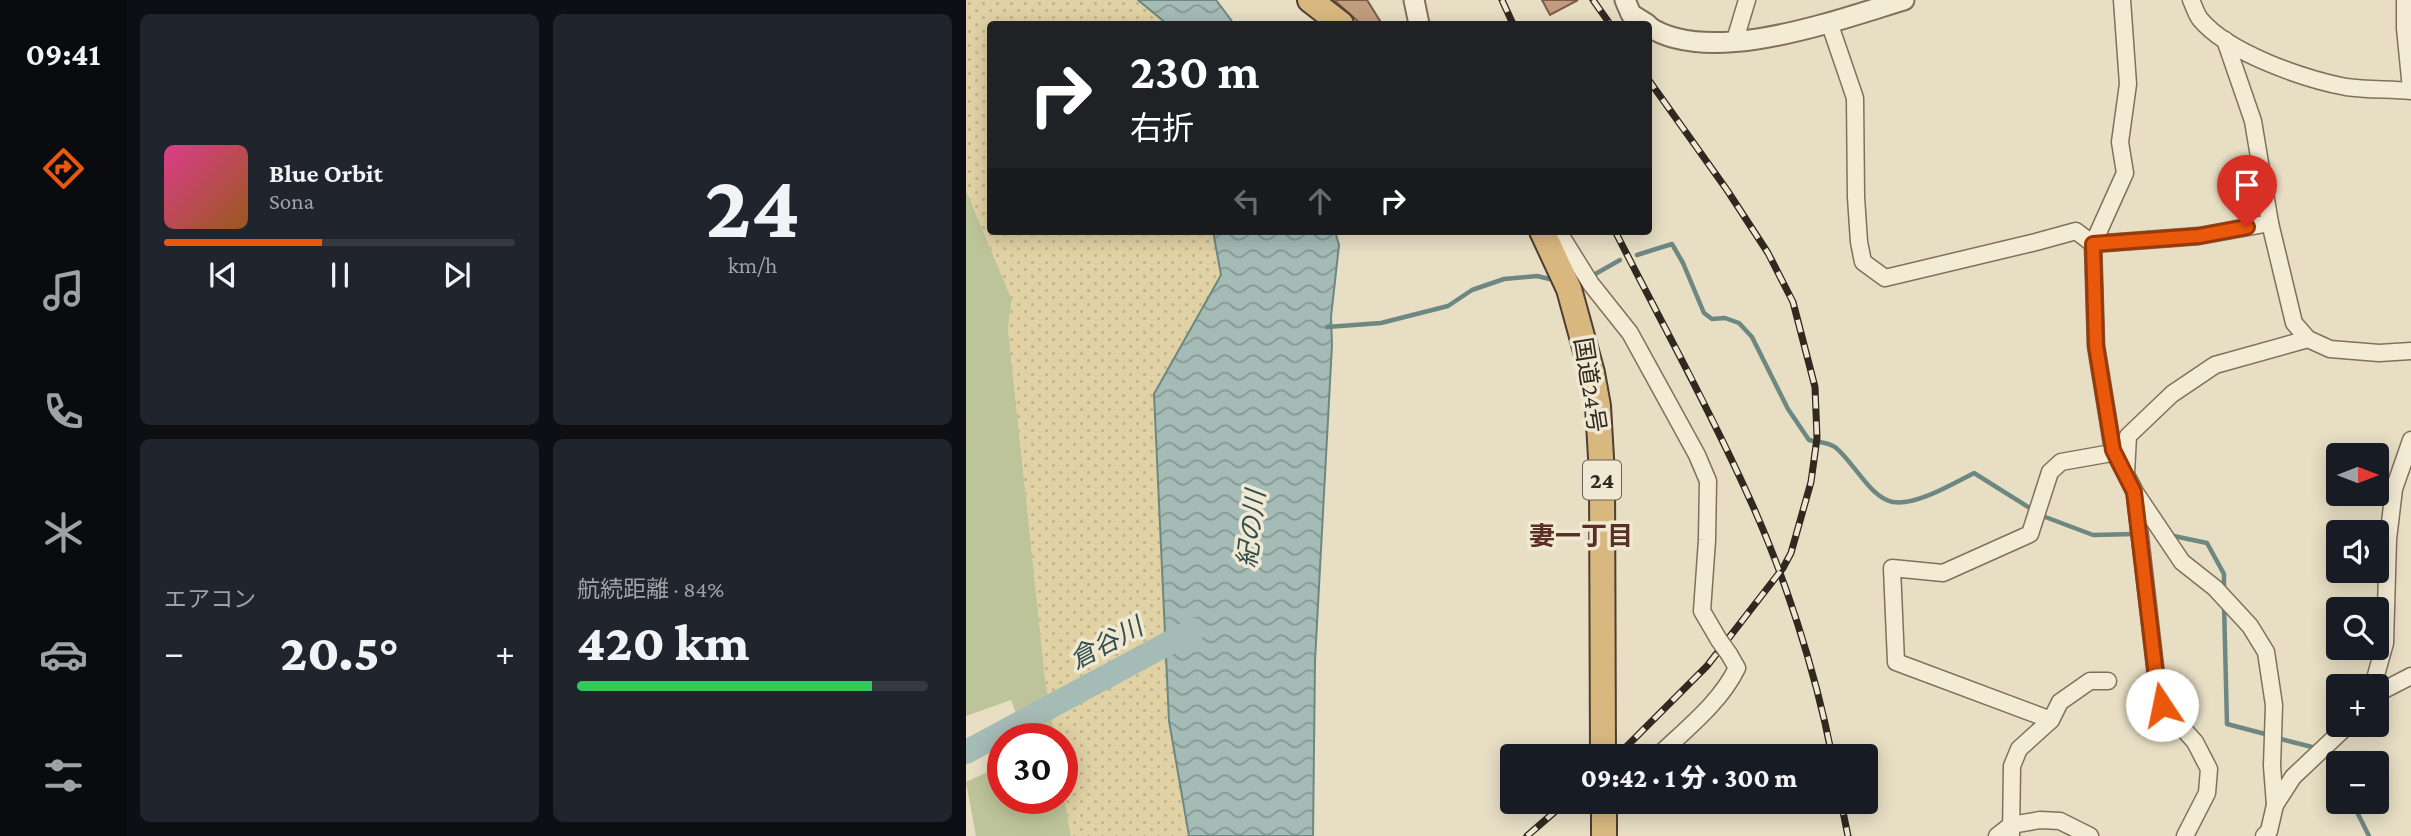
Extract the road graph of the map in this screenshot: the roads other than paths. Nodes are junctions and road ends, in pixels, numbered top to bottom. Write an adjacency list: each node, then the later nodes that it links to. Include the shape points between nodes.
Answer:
1 (1310, 0): 9 (highway)
2 (1414, 0): 10 (street)
3 (1626, 0): 11 (street, via 1632,14)
4 (1747, 0): 14 (street)
5 (1905, 0): 12 (street)
6 (2122, 0): 20 (street, via 2128,84 2120,142 2125,173)
7 (2191, 0): 15 (street, via 2200,19)
8 (2405, 0): 16 (street)
9 (1336, 21)
10 (1418, 21)
11 (1642, 21)
12 (1829, 22): 14 (street, via 1783,36); 20 (street, via 1855,98 1856,197 1863,262 1885,278 2076,231)
13 (1652, 28): 14 (street, via 1704,43)
14 (1735, 40)
15 (2225, 40): 16 (street, via 2253,58 2346,87); 17 (street, via 2253,121)
16 (2411, 90)
17 (2270, 223): 20 (street, via 2199,236); 21 (street, via 2294,323)
18 (1554, 235): 33 (highway, 国道24号 / 24, via 1598,406)
19 (1555, 235): 34 (street, bridge, via 1630,333 1708,481 1702,611 1737,668 1719,697)
20 (2093, 244): 24 (street, via 2096,346)
21 (2308, 339): 22 (street, via 2330,349); 25 (street, via 2215,365 2172,394 2128,436)
22 (2411, 351)
23 (2411, 440): 27 (street, via 2393,489 2385,643)
24 (2113, 450): 25 (street); 31 (street, via 2061,462 2050,472 2030,534 1942,573 1892,568 1896,662)
25 (2126, 475): 26 (street)
26 (2134, 492): 35 (street, via 2182,562 2216,588 2266,652 2274,705); 41 (street, via 2162,705 2195,742 2209,769 2207,793)
27 (2376, 674)
28 (2411, 676): 30 (street)
29 (2108, 681): 31 (street, via 2090,681 2060,702)
30 (2389, 687)
31 (2050, 720): 37 (street, via 2019,749 2012,766)
32 (2335, 737): 35 (street, via 2293,777)
33 (1603, 744)
34 (1670, 744)
35 (2275, 805): 42 (street)
36 (1605, 814): 38 (highway)
37 (2011, 830): 39 (street); 40 (street, via 2040,820 2060,821)
38 (1604, 836)
39 (1997, 836)
40 (2090, 836)
41 (2185, 836)
42 (2264, 836)

